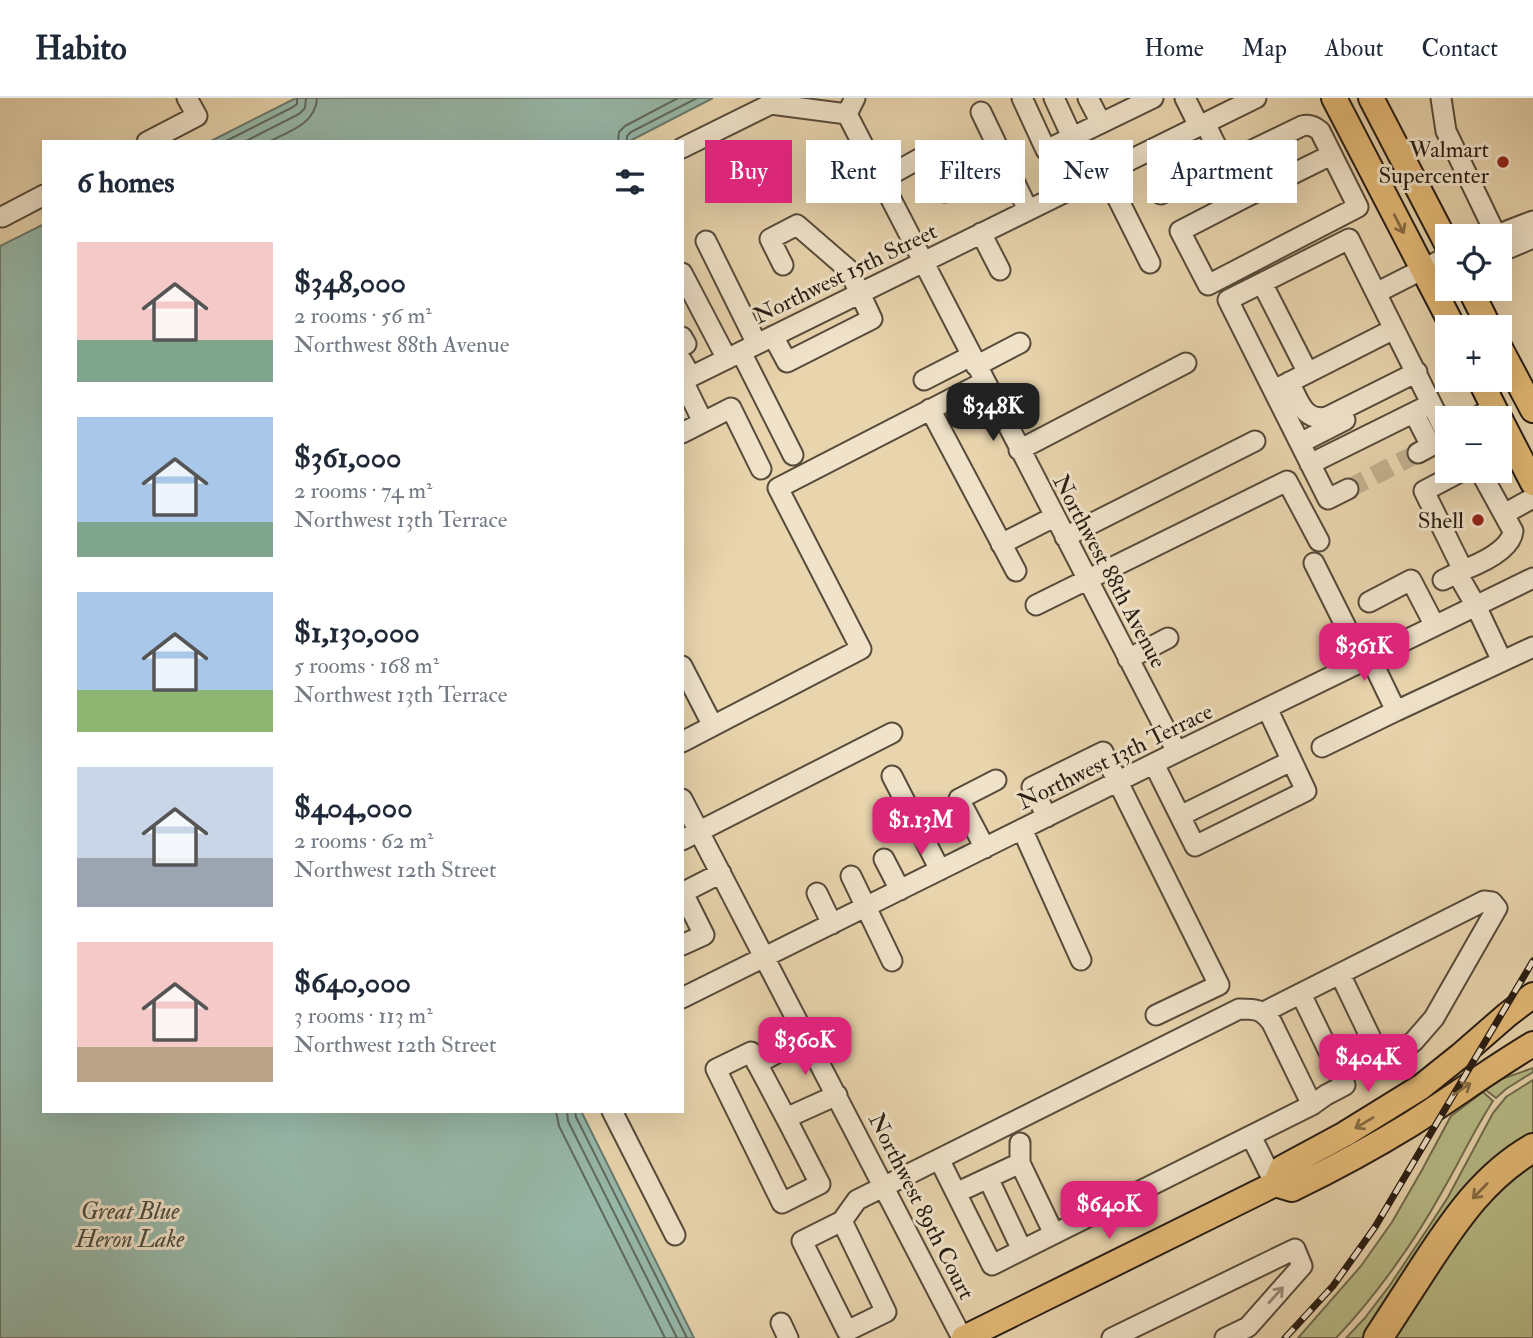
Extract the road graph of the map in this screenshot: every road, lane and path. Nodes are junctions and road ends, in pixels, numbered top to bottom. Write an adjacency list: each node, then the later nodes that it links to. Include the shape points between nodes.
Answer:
1 (187, 98): 17 (street, via 197,116)
2 (1022, 98): 15 (street, via 1046,149)
3 (1054, 98): 15 (street)
4 (1088, 98): 13 (street)
5 (1153, 98): 13 (street)
6 (1185, 98): 14 (street)
7 (1256, 98): 14 (street, Northwest 15th Street)
8 (1334, 98): 16 (main road)
9 (1371, 98): 33 (main road)
10 (1441, 98): 34 (street, via 1446,131)
11 (851, 106): 18 (street, Northwest 88th Avenue); 21 (street, via 771,104)
12 (981, 112): 30 (street)
13 (1101, 123): 15 (street)
14 (1202, 125): 19 (street); 23 (street, Northwest 15th Street)
15 (1072, 137)
16 (1355, 139): 22 (street); 45 (main road, one-way to 45)
17 (152, 140)
18 (865, 140)
19 (1211, 140)
20 (1273, 140): 22 (street, via 1307,125 1320,131)
21 (684, 147)
22 (1331, 153): 24 (street); 29 (street, via 1358,207 1208,285 1180,231)
23 (1133, 159)
24 (1297, 171)
25 (42, 196): 31 (street)
26 (893, 203): 40 (street, Northwest 88th Avenue)
27 (1043, 203): 30 (street, Northwest 15th Street)
28 (1120, 203): 41 (street)
29 (1236, 203)
30 (1028, 210): 36 (street, Northwest 15th Street)
31 (2, 217)
32 (1533, 221): 35 (street)
33 (1437, 224)
34 (1489, 224)
35 (1512, 229)
36 (981, 233): 40 (street, Northwest 15th Street); 43 (street)
37 (1533, 238): 39 (street)
38 (706, 241): 52 (street)
39 (1512, 247)
40 (923, 262): 47 (street, Northwest 15th Street); 54 (street, Northwest 88th Avenue)
41 (1150, 263)
42 (783, 265): 47 (street, via 770,239 797,225 849,270)
43 (1000, 270)
44 (684, 275): 52 (street)
45 (1434, 276): 48 (street); 49 (main road)
46 (1262, 283): 48 (street, via 1349,239); 56 (street); 60 (street, via 1228,300)
47 (860, 293): 52 (street, Northwest 15th Street); 52 (street, via 872,319 786,362)
48 (1376, 293): 50 (street)
49 (1449, 315)
50 (1394, 329): 56 (street); 58 (street)
51 (1020, 343): 54 (street)
52 (750, 348): 57 (street, Northwest 15th Street); 71 (street)
53 (1186, 363): 69 (street)
54 (977, 368): 59 (street); 62 (street); 69 (street, Northwest 88th Avenue)
55 (1512, 371): 63 (main road)
56 (1308, 373): 60 (street)
57 (685, 375): 65 (street)
58 (1419, 377): 60 (street, via 1320,418 1305,412); 61 (street); 68 (street)
59 (924, 380)
60 (1282, 386): 68 (street)
61 (1423, 408): 64 (street); 70 (street, via 1431,446); 73 (street)
62 (930, 409): 84 (street); 102 (street, via 779,488 860,649)
63 (1533, 410)
64 (1435, 421)
65 (703, 422): 66 (street); 74 (street, via 731,408)
66 (684, 432)
67 (1255, 441): 82 (street)
68 (1300, 443): 73 (street)
69 (1019, 450): 80 (street, Northwest 88th Avenue)
70 (1418, 453)
71 (793, 456)
72 (1512, 456): 77 (main road)
73 (1310, 464): 78 (street, via 1328,499)
74 (761, 469)
75 (1439, 483): 87 (street, via 1424,491)
76 (1487, 483): 81 (street)
77 (1533, 483)
78 (1348, 489)
79 (1533, 498): 81 (street)
80 (1054, 517): 82 (street, Northwest 88th Avenue); 84 (street)
81 (1509, 522): 87 (street)
82 (1065, 537): 89 (street, Northwest 88th Avenue)
83 (1319, 541): 89 (street, via 1287,481)
84 (1001, 544): 86 (street)
85 (1314, 563): 96 (street)
86 (1016, 571)
87 (1455, 571): 92 (street)
88 (1533, 578): 92 (street, Northwest 13th Terrace)
89 (1087, 579): 91 (street); 97 (street, Northwest 88th Avenue)
90 (1369, 602): 93 (street, via 1412,580)
91 (1035, 605)
92 (1476, 606): 93 (street, Northwest 13th Terrace); 98 (street)
93 (1435, 626): 96 (street, Northwest 13th Terrace)
94 (1168, 638): 97 (street)
95 (1533, 647): 98 (street)
96 (1367, 659): 100 (street, Northwest 13th Terrace); 101 (street)
97 (1128, 660): 106 (street, Northwest 88th Avenue)
98 (1502, 661): 101 (street)
99 (684, 670): 102 (street)
100 (1267, 708): 106 (street, Northwest 13th Terrace); 107 (street)
101 (1396, 711): 105 (street)
102 (713, 726): 104 (street)
103 (892, 733): 116 (street)
104 (684, 741)
105 (1322, 747)
106 (1177, 752): 108 (street, Northwest 13th Terrace)
107 (1291, 761): 113 (street); 113 (street, via 1306,791 1195,846)
108 (1154, 764): 111 (street, Northwest 13th Terrace); 113 (street)
109 (892, 776): 119 (street)
110 (996, 780): 117 (street, via 959,799)
111 (1118, 782): 114 (street, Northwest 13th Terrace); 114 (street, via 1103,752 1032,787); 137 (street, via 1219,985)
112 (684, 807): 116 (street, Northwest 89th Court)
113 (1180, 816)
114 (1047, 817): 115 (street, Northwest 13th Terrace)
115 (1022, 829): 117 (street, Northwest 13th Terrace); 130 (street)
116 (691, 836): 120 (street, Northwest 89th Court)
117 (985, 848): 119 (street, Northwest 13th Terrace)
118 (884, 859): 122 (street)
119 (940, 870): 122 (street, Northwest 13th Terrace)
120 (721, 873): 123 (street); 129 (street, Northwest 89th Court)
121 (850, 876): 126 (street)
122 (900, 890): 126 (street, Northwest 13th Terrace)
123 (684, 892)
124 (817, 893): 127 (street)
125 (684, 895): 128 (street, via 704,935)
126 (866, 907): 127 (street, Northwest 13th Terrace); 131 (street)
127 (832, 924): 129 (street, Northwest 13th Terrace)
128 (684, 944)
129 (765, 957): 135 (street, Northwest 13th Terrace); 138 (street, Northwest 89th Court)
130 (1081, 960)
131 (892, 961)
132 (1340, 974): 132 (street, via 1378,1053 1391,1058 1434,1018 1497,908 1484,901); 133 (street)
133 (1301, 994): 136 (street); 142 (street, via 1345,1085)
134 (1533, 995): 149 (main road, one-way to 149, via 1421,1087 1282,1168)
135 (684, 997)
136 (1264, 1012): 142 (street); 147 (street, via 1239,1009)
137 (1156, 1015)
138 (806, 1037): 140 (street); 141 (street, Northwest 89th Court)
139 (1533, 1044): 149 (main road, one-way to 139, via 1292,1189 1349,1161)
140 (757, 1064): 144 (street); 144 (street, via 751,1052 716,1069 782,1203 820,1184)
141 (837, 1095): 144 (street); 150 (street, Northwest 89th Court)
142 (1312, 1105): 145 (street)
143 (613, 1113): 154 (street)
144 (786, 1118)
145 (1251, 1136): 149 (street); 153 (street)
146 (1533, 1148): 159 (highway, one-way to 159, via 1471,1200)
147 (939, 1159): 150 (street); 151 (street)
148 (988, 1178): 151 (street); 153 (street, via 1020,1153); 155 (street)
149 (1275, 1184): 156 (main road)
150 (884, 1186): 152 (street, via 857,1200); 156 (street, Northwest 89th Court)
151 (956, 1194): 155 (street, via 992,1265)
152 (842, 1221): 152 (street, via 802,1241 847,1331 886,1311)
153 (1054, 1234): 155 (street)
154 (675, 1236)
155 (1022, 1250)
156 (967, 1337)
157 (1112, 1338): 158 (street, one-way to 157, via 1248,1327 1302,1266 1296,1249)
158 (1225, 1338)
159 (1378, 1338)

